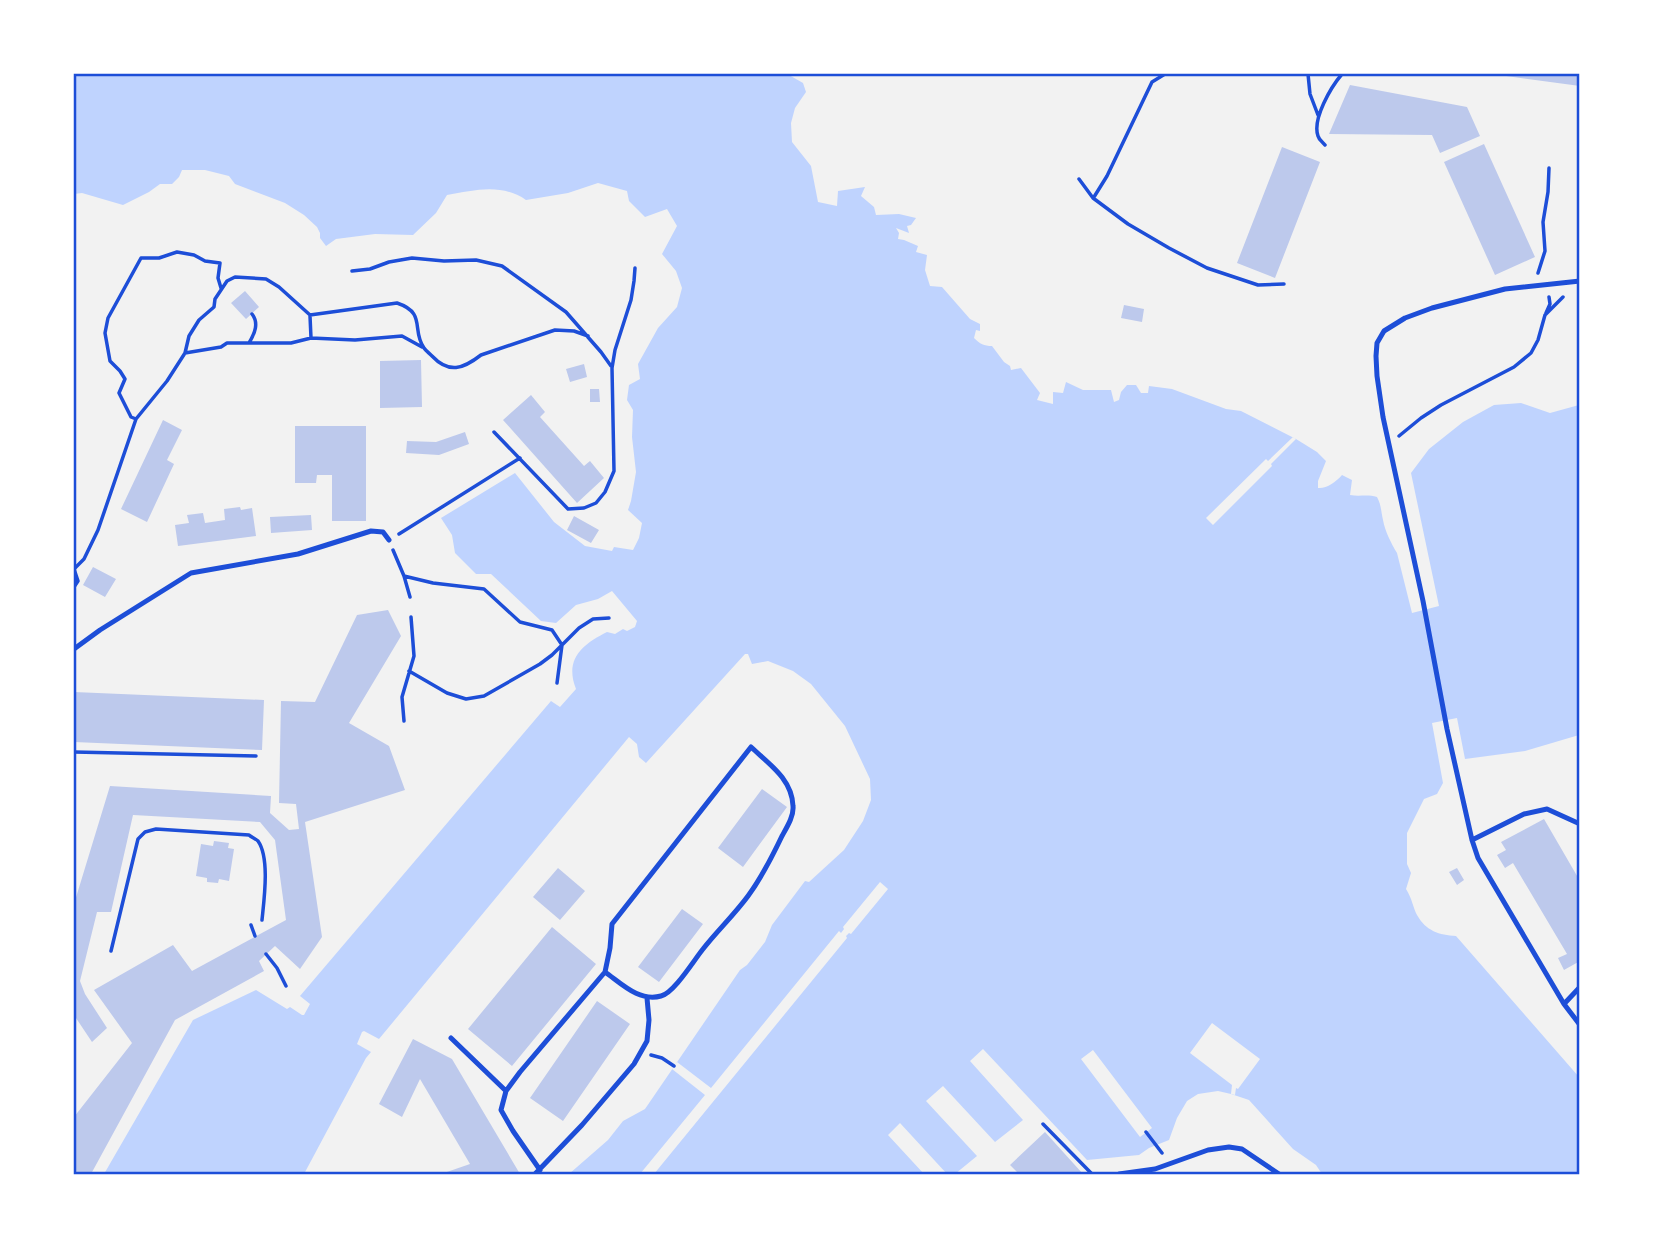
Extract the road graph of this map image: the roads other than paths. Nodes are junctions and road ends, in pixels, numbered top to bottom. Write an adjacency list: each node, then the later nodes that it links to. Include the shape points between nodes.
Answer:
1 (1580, 281): 5 (lane, via 1505,289 1432,308 1384,331 1377,343 1377,376 1388,442)
2 (389, 540): 3 (lane, via 383,532 371,531 299,554 191,572)
3 (74, 649)
4 (1580, 824): 5 (lane, via 1547,809 1524,814)
5 (1472, 840): 9 (lane, via 1478,858)
6 (605, 972): 8 (lane); 8 (lane, via 612,924 751,747 788,784 794,807 788,824 747,898 672,989 664,996); 12 (lane)
7 (1580, 987): 9 (lane)
8 (647, 998): 13 (lane, via 647,1041 634,1064)
9 (1564, 1004): 10 (lane)
10 (1580, 1025)
11 (451, 1038): 12 (lane)
12 (506, 1091): 13 (lane, via 501,1110)
13 (538, 1172)
14 (1119, 1174): 15 (lane, via 1155,1169 1229,1147 1242,1149)
15 (1279, 1174)

